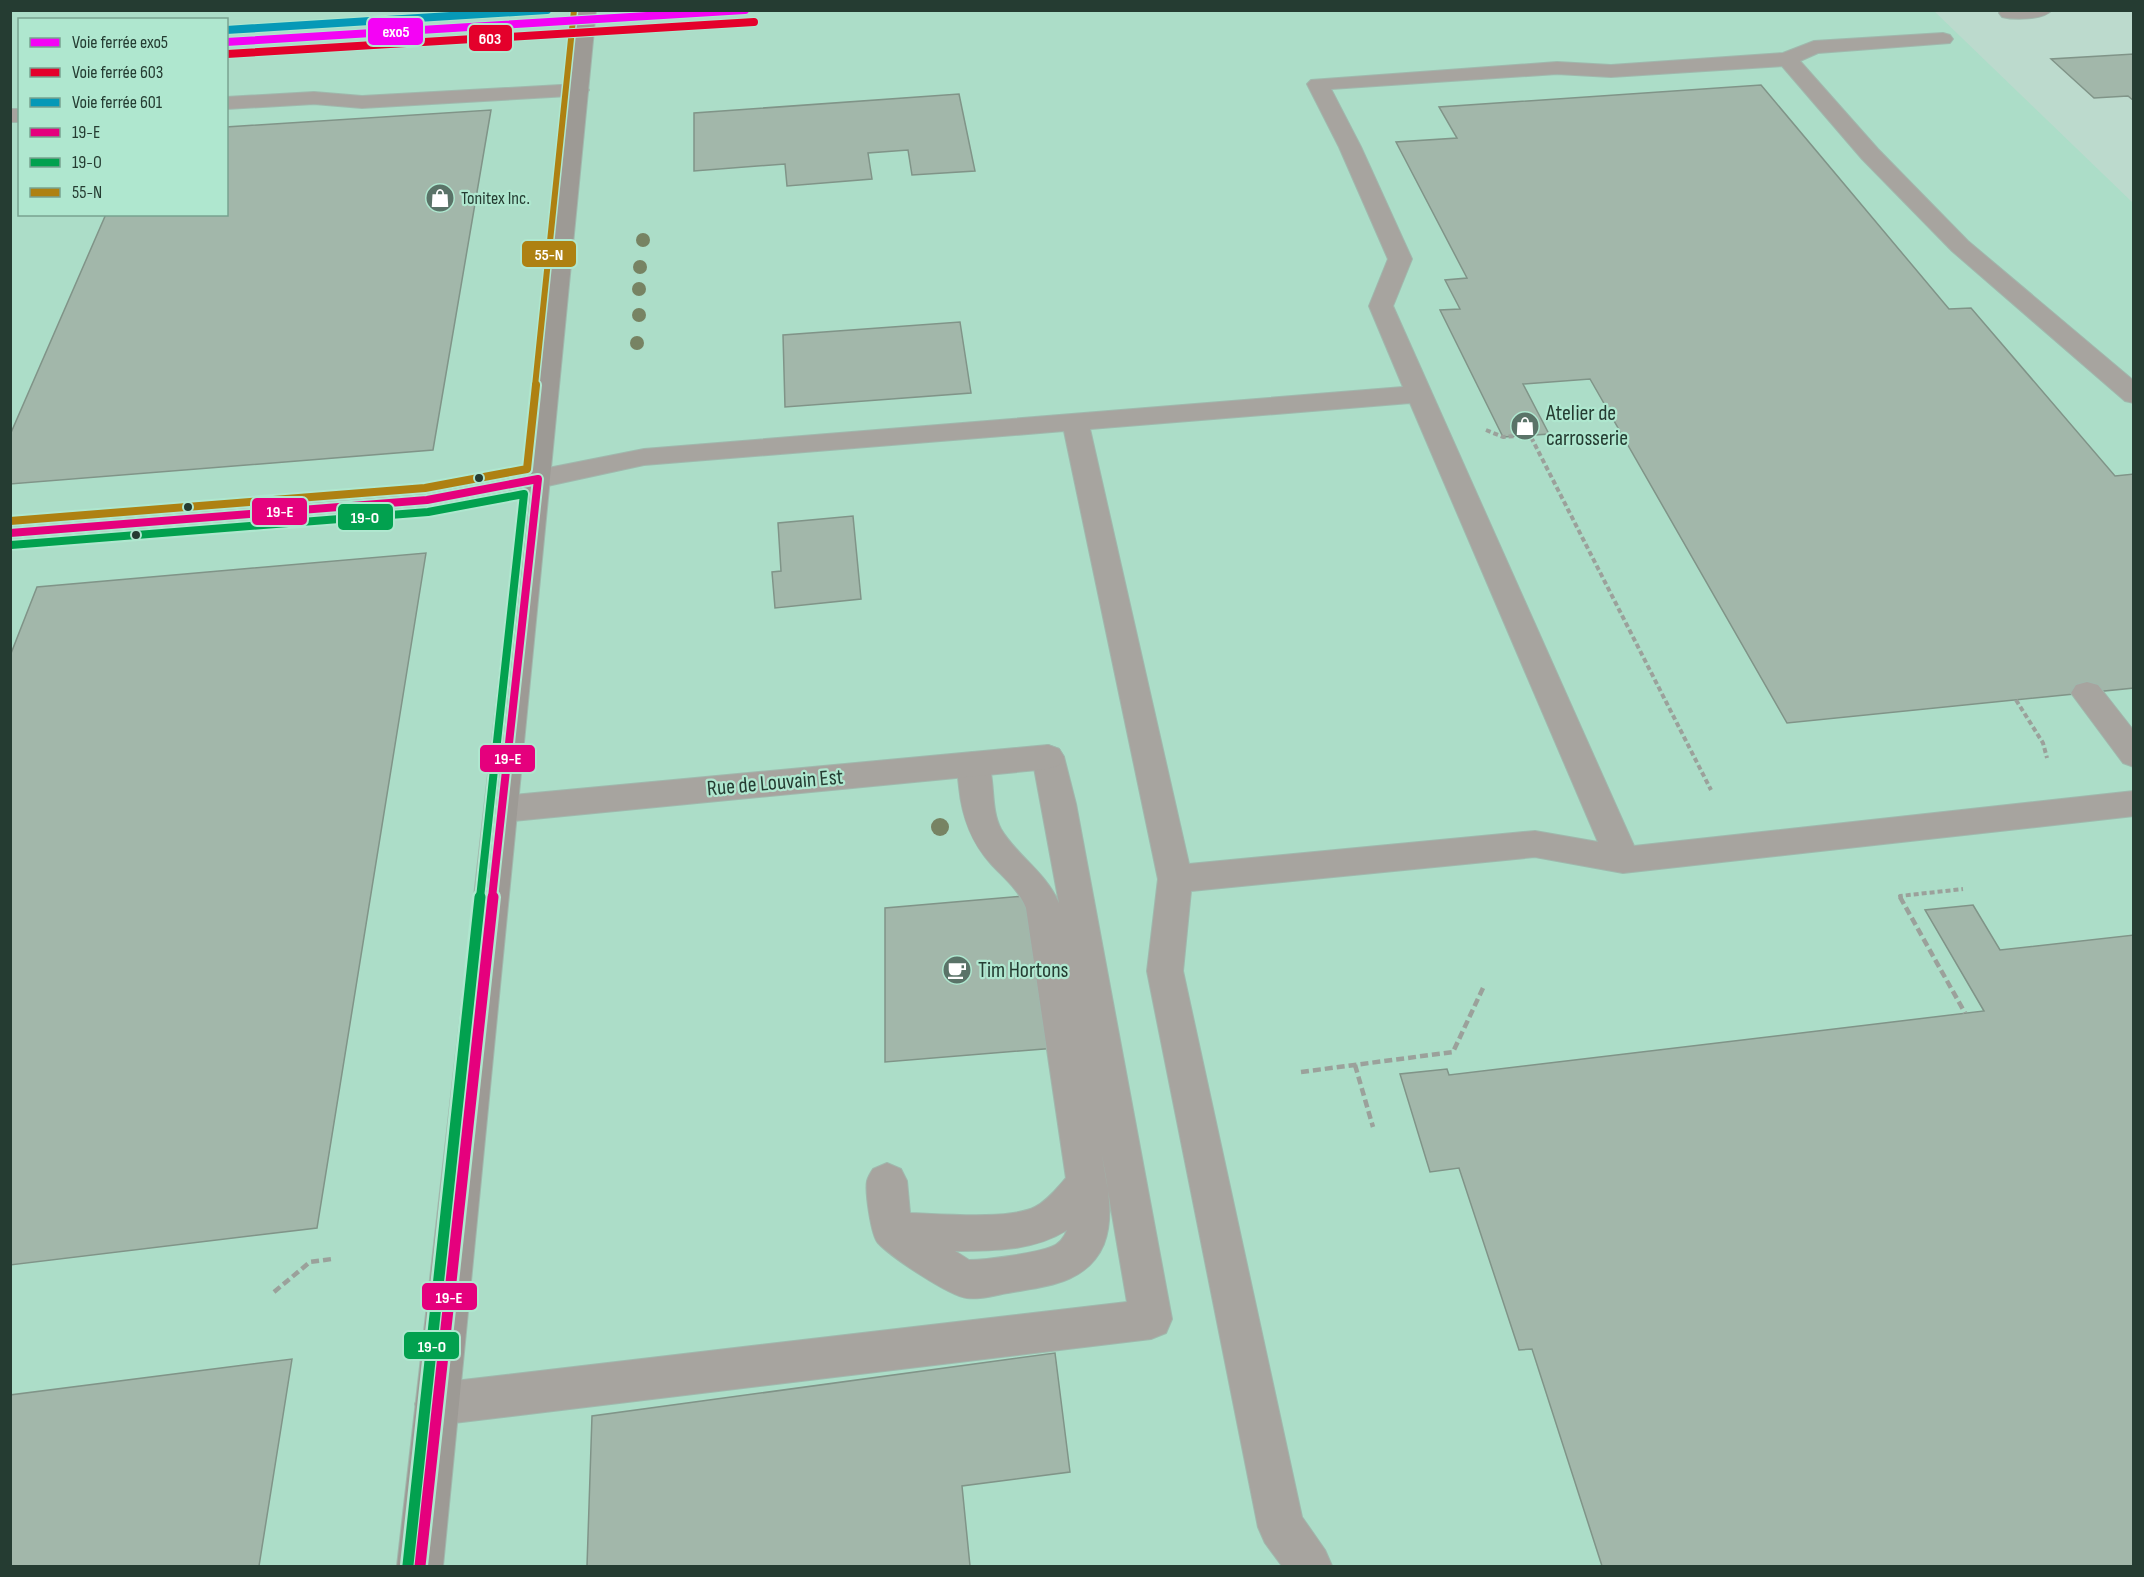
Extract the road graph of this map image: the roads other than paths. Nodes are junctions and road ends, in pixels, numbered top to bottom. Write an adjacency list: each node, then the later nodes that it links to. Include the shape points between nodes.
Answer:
1 (586, 10): 6 (main road)
2 (2042, 10): 3 (street)
3 (2009, 13)
4 (1943, 39): 5 (street, via 1814,47)
5 (1787, 59): 8 (street, via 1611,71 1557,68 1318,84 1400,259 1381,306); 9 (street, via 1870,154 1960,246)
6 (578, 90): 7 (street, via 362,102 314,98); 11 (main road)
7 (228, 103)
8 (1421, 394): 10 (street); 18 (street)
9 (2133, 395)
10 (1075, 421): 11 (street, via 644,458); 19 (street)
11 (538, 479): 12 (street, via 427,500); 17 (main road)
12 (10, 533)
13 (2087, 693): 14 (street)
14 (2133, 755)
15 (973, 764): 17 (street, Rue de Louvain Est); 20 (street, via 986,832 1027,878 1044,908 1087,1184 1090,1226 1079,1253 1064,1263 965,1279 892,1230); 21 (street, Rue de Louvain Est, via 1048,757 1151,1319)
16 (2133, 803): 18 (street)
17 (502, 809): 21 (main road)
18 (1623, 860): 19 (street, via 1535,844)
19 (1175, 879): 23 (street, via 1166,971 1281,1527)
20 (888, 1181)
21 (437, 1404): 22 (main road)
22 (420, 1566)
23 (1309, 1566)

